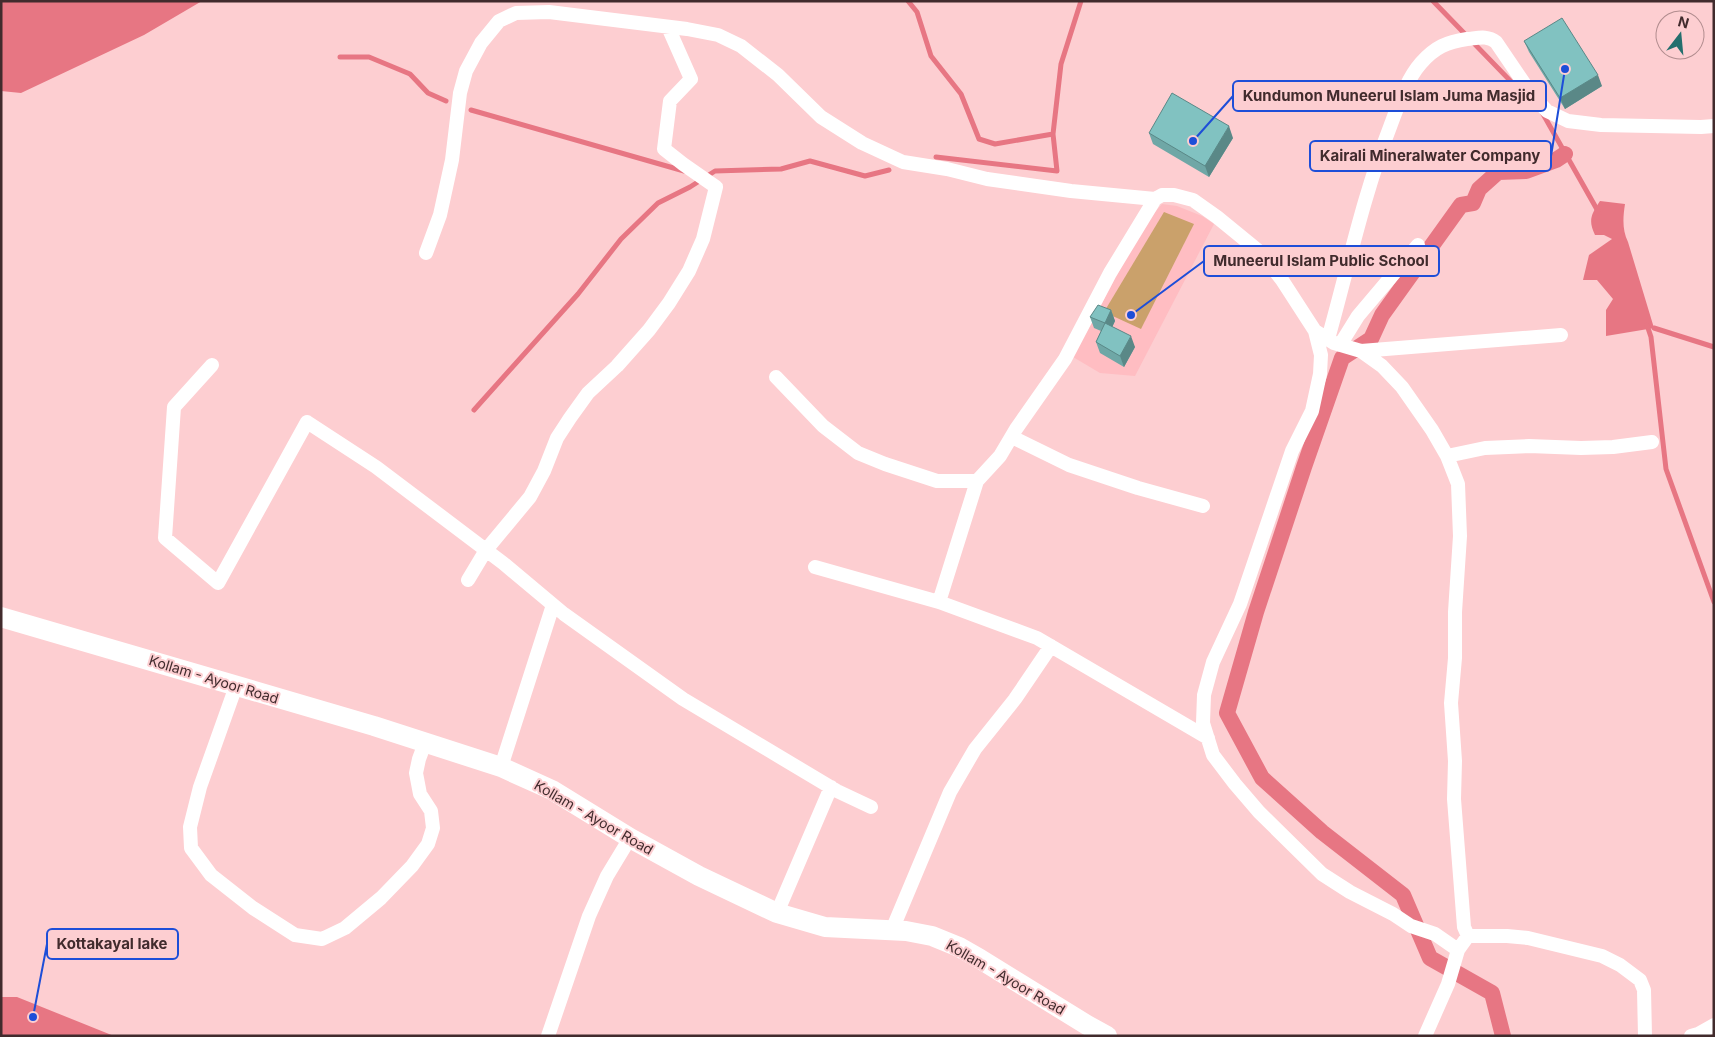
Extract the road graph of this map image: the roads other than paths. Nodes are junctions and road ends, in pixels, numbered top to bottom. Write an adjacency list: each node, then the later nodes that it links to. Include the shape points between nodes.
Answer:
1 (668, 27): 3 (street, via 718,35 741,46 778,75 821,117 862,143 903,162 1006,182); 5 (street, via 549,12 516,12 499,20 481,43 466,71 440,216); 16 (street, via 691,79 670,101 664,149 716,187 703,239 690,271 669,303 617,366 588,393 557,438 530,497)
2 (1714, 126): 8 (street, via 1601,125 1568,121 1547,111 1532,95 1496,42 1488,37 1450,42 1439,47 1421,63 1399,104 1363,207)
3 (1155, 199): 6 (street, via 1174,195 1193,200 1236,232 1262,254); 11 (street, via 1110,273 1065,359)
4 (1418, 245): 8 (street, via 1358,316)
5 (426, 253)
6 (1315, 331): 8 (street); 24 (street, via 1321,355 1312,411 1292,451 1240,604 1213,662 1204,695 1203,723)
7 (1561, 335): 8 (street)
8 (1347, 347): 13 (street, via 1382,366 1402,387)
9 (212, 366): 16 (street, via 174,407 165,538 218,583 307,422 376,467)
10 (776, 377): 14 (street, via 823,426 858,453 937,481)
11 (1012, 437): 14 (street, via 1000,456); 15 (street, via 1069,464)
12 (1652, 442): 13 (street, via 1614,448 1485,448)
13 (1447, 456): 32 (street, via 1458,484 1460,510 1451,703 1454,799 1464,927)
14 (977, 480): 19 (street)
15 (1203, 506)
16 (486, 550): 18 (street); 20 (street)
17 (815, 567): 19 (street)
18 (468, 580)
19 (940, 602): 22 (street)
20 (553, 605): 26 (street); 27 (street, via 683,699)
21 (1, 618): 23 (main road, Kollam - Ayoor Road)
22 (1051, 646): 24 (street); 31 (street, via 975,749 950,792)
23 (236, 686): 25 (main road, Kollam - Ayoor Road); 25 (street, via 200,787 190,827 191,848 211,876 295,935 322,939 345,928 381,898 428,844 433,828 431,811 420,794 416,773)
24 (1208, 738): 33 (street, via 1213,755 1235,784 1322,874 1350,892 1435,934)
25 (425, 743): 26 (main road, Kollam - Ayoor Road)
26 (501, 767): 29 (main road, Kollam - Ayoor Road, via 552,790)
27 (831, 787): 28 (street); 30 (street)
28 (871, 807)
29 (630, 838): 30 (main road, Kollam - Ayoor Road); 35 (street, via 607,876 589,916)
30 (777, 913): 31 (main road, Kollam - Ayoor Road, via 825,928)
31 (892, 930): 36 (main road, Kollam - Ayoor Road, via 932,936 959,947)
32 (1468, 936): 33 (street); 38 (street, via 1528,938 1602,956 1620,964 1640,980 1644,990)
33 (1458, 950): 37 (street)
34 (1714, 1025): 39 (street)
35 (548, 1036)
36 (1107, 1036)
37 (1426, 1036)
38 (1645, 1036)
39 (1691, 1036)

